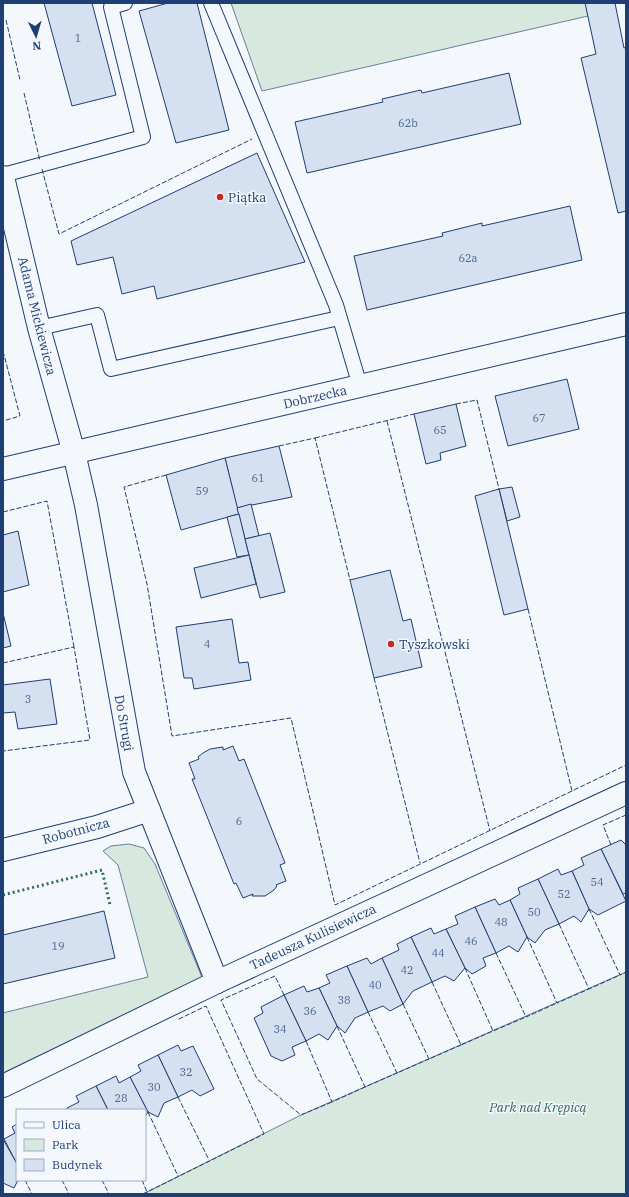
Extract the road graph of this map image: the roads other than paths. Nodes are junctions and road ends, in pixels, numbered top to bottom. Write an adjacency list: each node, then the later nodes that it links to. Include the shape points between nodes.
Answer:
1 (125, 3): 3 (lane, via 111,7 143,137)
2 (211, 3): 4 (lane, via 336,304)
3 (3, 176): 6 (street, Adama Mickiewicza)
4 (339, 318): 6 (lane, via 111,369 97,314); 7 (lane)
5 (626, 324): 7 (street, Dobrzecka)
6 (39, 328): 8 (street, Adama Mickiewicza)
7 (360, 386): 8 (street, Dobrzecka)
8 (74, 453): 9 (street, Dobrzecka); 11 (street, Do Strugi, via 86,505 129,749 134,772)
9 (3, 469)
10 (626, 793): 13 (street, Tadeusza Kulisiewicza)
11 (149, 810): 12 (street, Robotnicza, via 97,827); 13 (street, Do Strugi)
12 (3, 850)
13 (217, 982): 14 (street, Tadeusza Kulisiewicza)
14 (3, 1086)

